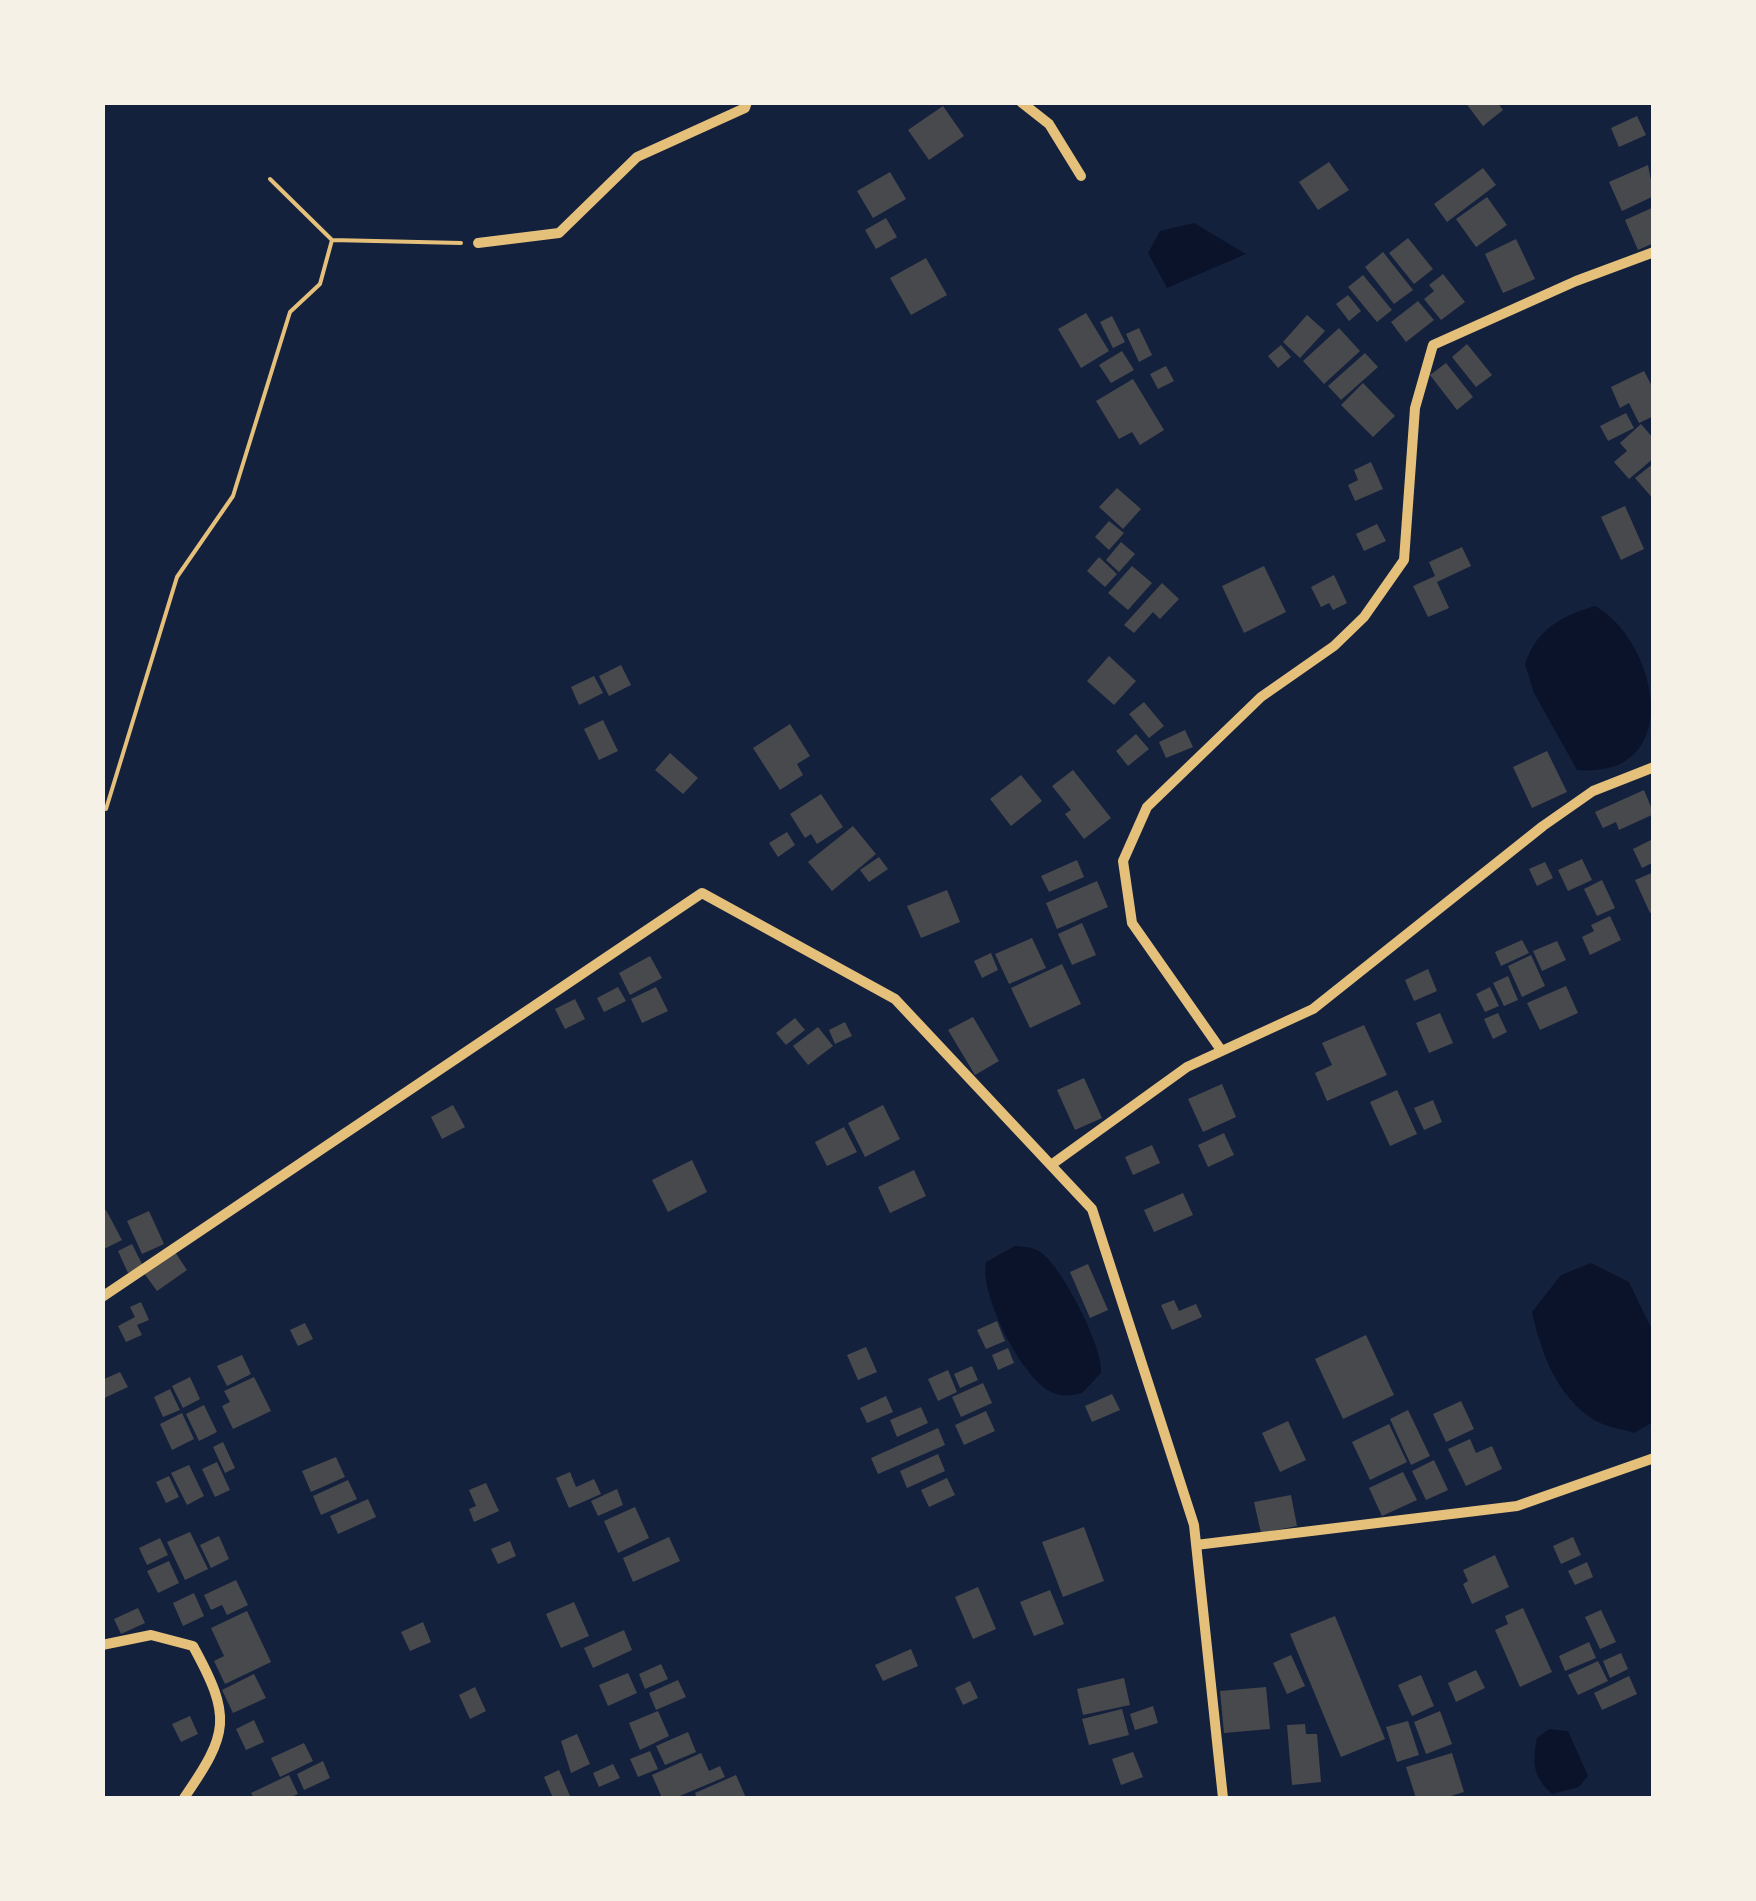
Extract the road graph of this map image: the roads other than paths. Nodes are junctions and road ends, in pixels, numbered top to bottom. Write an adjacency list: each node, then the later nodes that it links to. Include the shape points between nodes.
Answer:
1 (747, 102): 4 (street, via 637,157 559,233)
2 (1021, 102): 3 (street, via 1050,124)
3 (1082, 176)
4 (478, 243)
5 (1654, 252): 7 (street, via 1433,345 1414,408 1404,560 1334,646 1261,697 1147,807 1123,861 1132,922)
6 (1654, 767): 7 (street, via 1593,791 1543,826 1313,1008)
7 (1221, 1050): 8 (street)
8 (1051, 1166): 9 (street, via 896,999 702,893); 11 (street, via 1092,1209)
9 (102, 1297)
10 (1654, 1458): 11 (street, via 1517,1506)
11 (1196, 1545): 14 (street)
12 (102, 1646): 13 (street, via 151,1636 193,1646 209,1674 223,1717 215,1753)
13 (184, 1798)
14 (1222, 1798)

